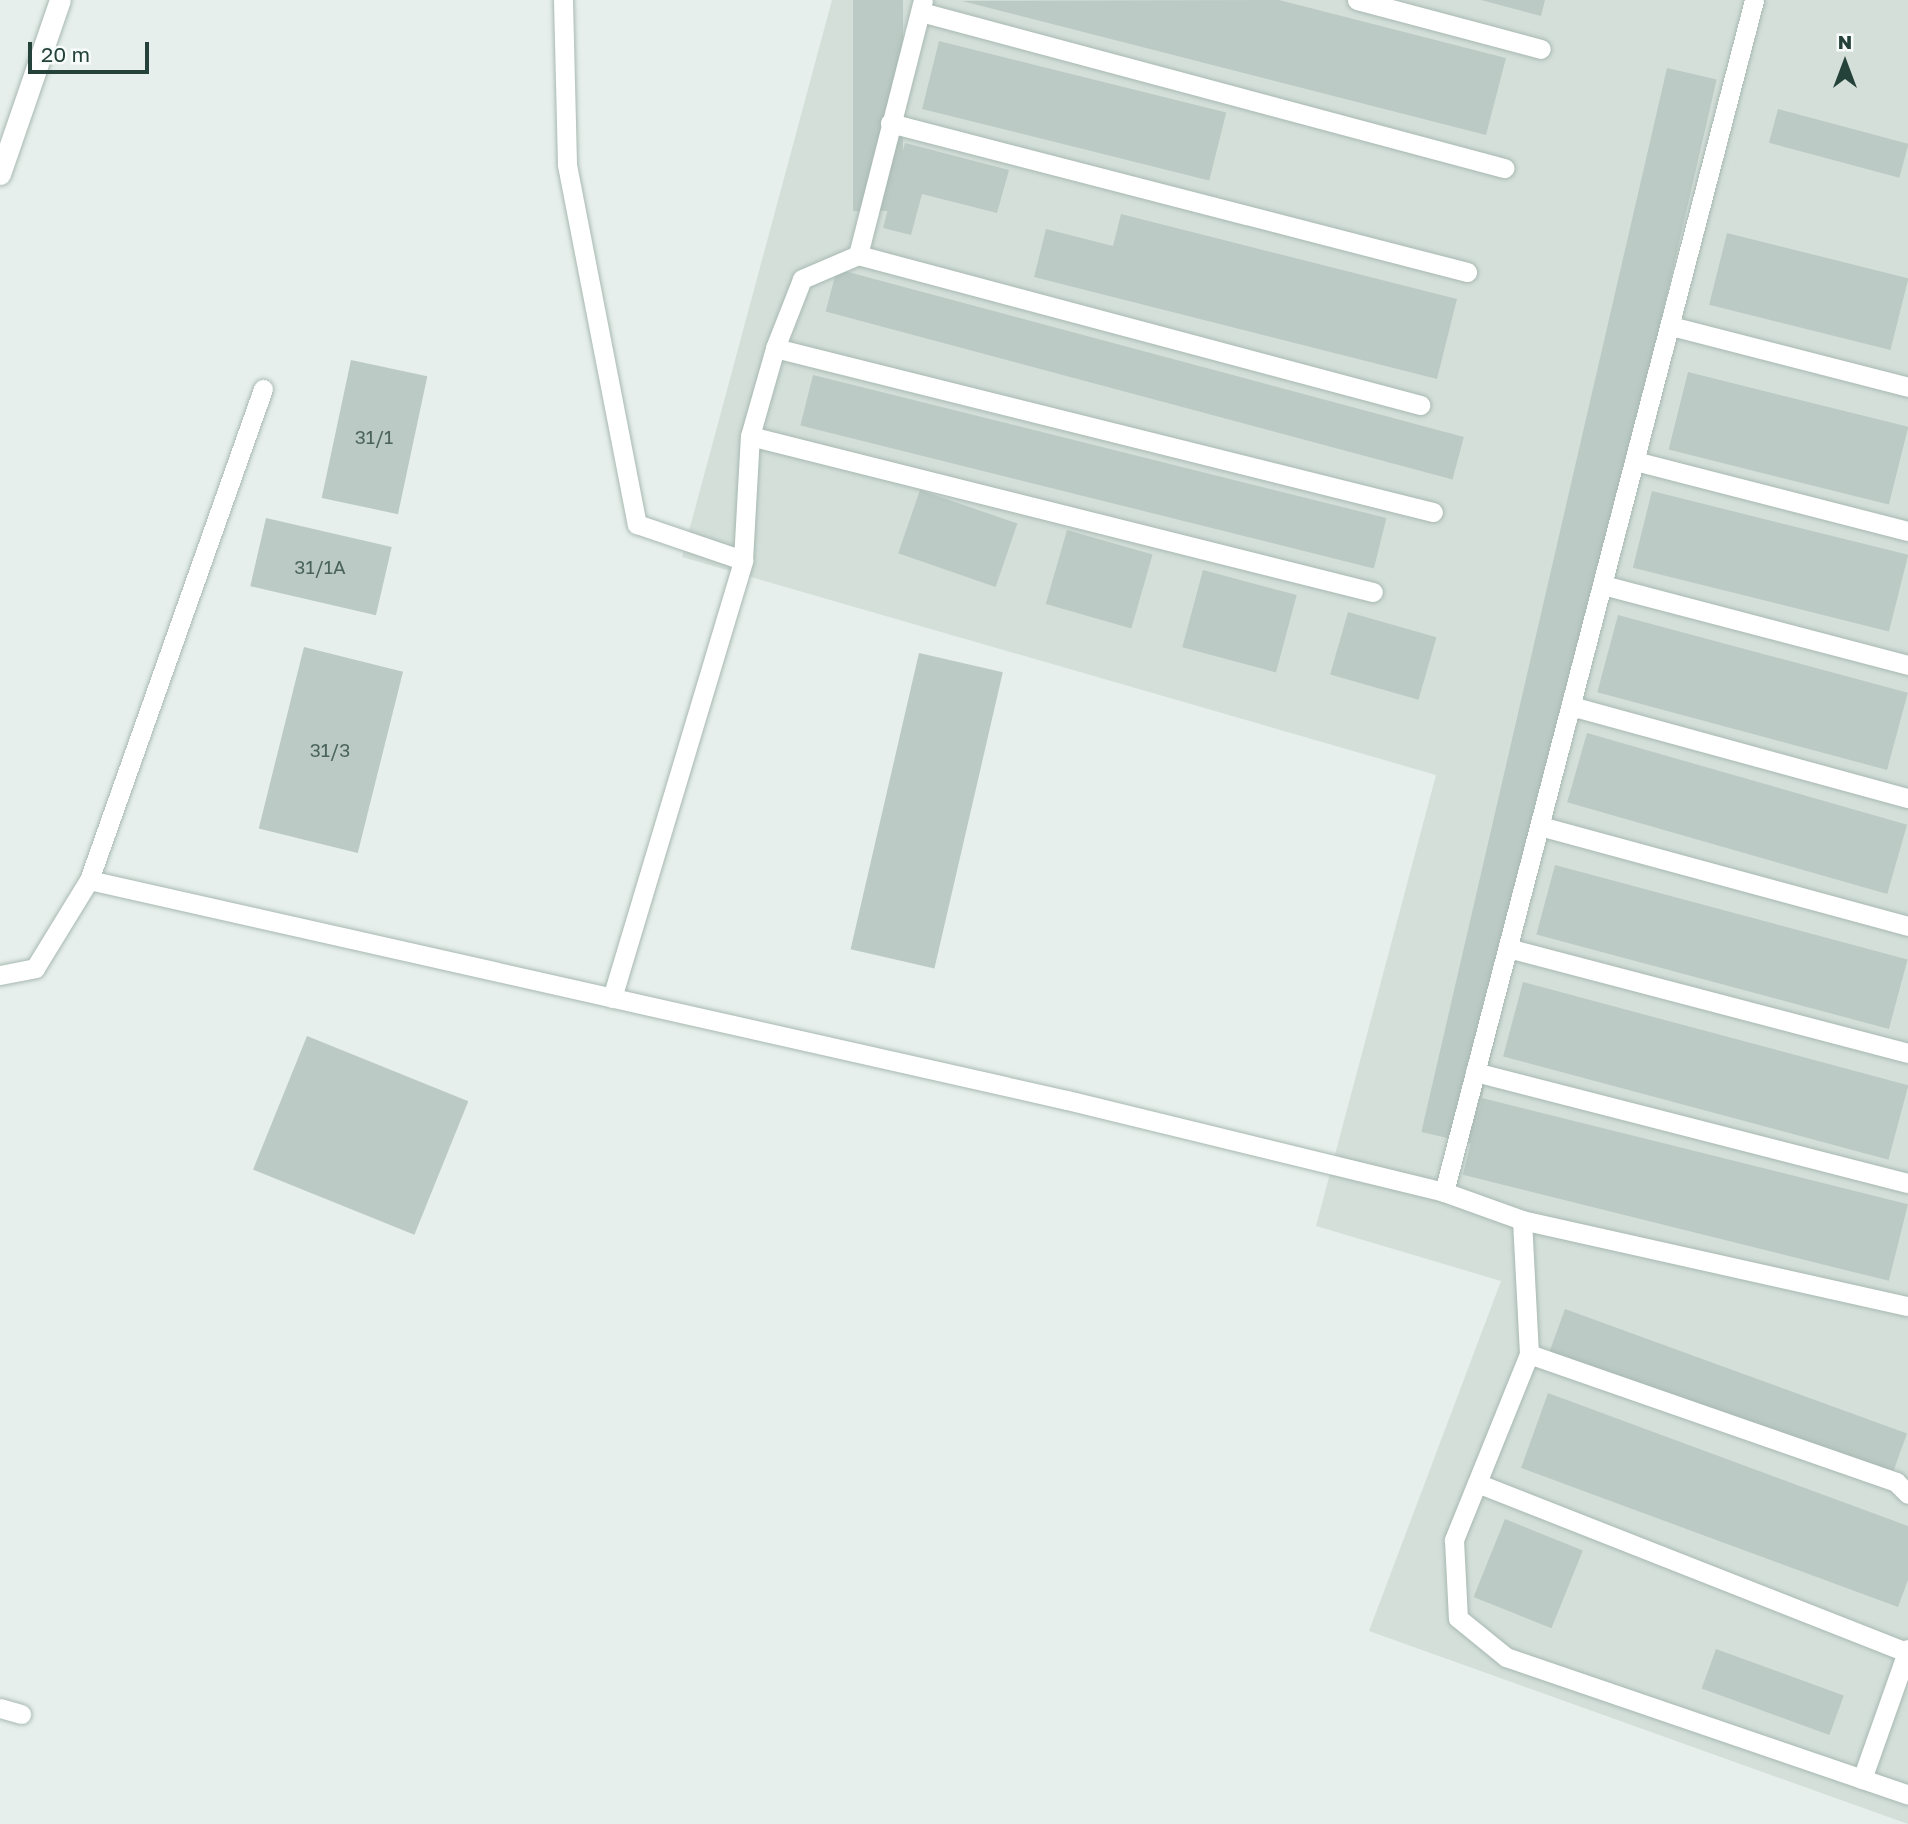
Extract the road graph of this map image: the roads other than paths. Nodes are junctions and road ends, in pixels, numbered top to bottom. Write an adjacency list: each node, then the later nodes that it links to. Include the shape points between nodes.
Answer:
1 (60, 0): 9 (street)
2 (563, 0): 21 (lane, via 566,165 637,524)
3 (1357, 0): 6 (lane)
4 (1754, 0): 12 (lane)
5 (922, 6): 7 (lane); 8 (lane)
6 (1541, 49)
7 (890, 123): 10 (lane); 11 (lane)
8 (1504, 168)
9 (0, 174)
10 (858, 255): 13 (lane, via 802,279); 16 (lane)
11 (1466, 272)
12 (1671, 326): 14 (lane); 18 (lane)
13 (775, 348): 17 (lane); 19 (lane)
14 (1908, 387)
15 (262, 389): 28 (lane)
16 (1420, 405)
17 (750, 436): 21 (lane); 23 (lane)
18 (1635, 461): 20 (lane); 22 (lane)
19 (1433, 512)
20 (1908, 531)
21 (743, 560): 32 (lane)
22 (1603, 585): 24 (lane); 25 (lane)
23 (1373, 592)
24 (1908, 665)
25 (1571, 706): 26 (lane); 27 (lane)
26 (1908, 798)
27 (1540, 826): 29 (lane); 30 (lane)
28 (89, 880): 31 (lane, via 35,968); 32 (lane)
29 (1908, 926)
30 (1508, 948): 33 (lane); 34 (lane)
31 (0, 975)
32 (612, 998): 36 (lane, via 1067,1100)
33 (1908, 1054)
34 (1475, 1072): 35 (lane); 36 (lane)
35 (1908, 1183)
36 (1444, 1192): 37 (lane)
37 (1522, 1220): 38 (lane); 39 (lane)
38 (1908, 1306)
39 (1529, 1354): 40 (lane); 41 (lane, via 1896,1482)
40 (1477, 1483): 42 (lane); 45 (lane, via 1454,1540 1458,1618 1506,1657)
41 (1908, 1494)
42 (1908, 1651): 45 (lane)
43 (0, 1707): 44 (lane)
44 (21, 1714)
45 (1862, 1779): 46 (lane)
46 (1908, 1795)

